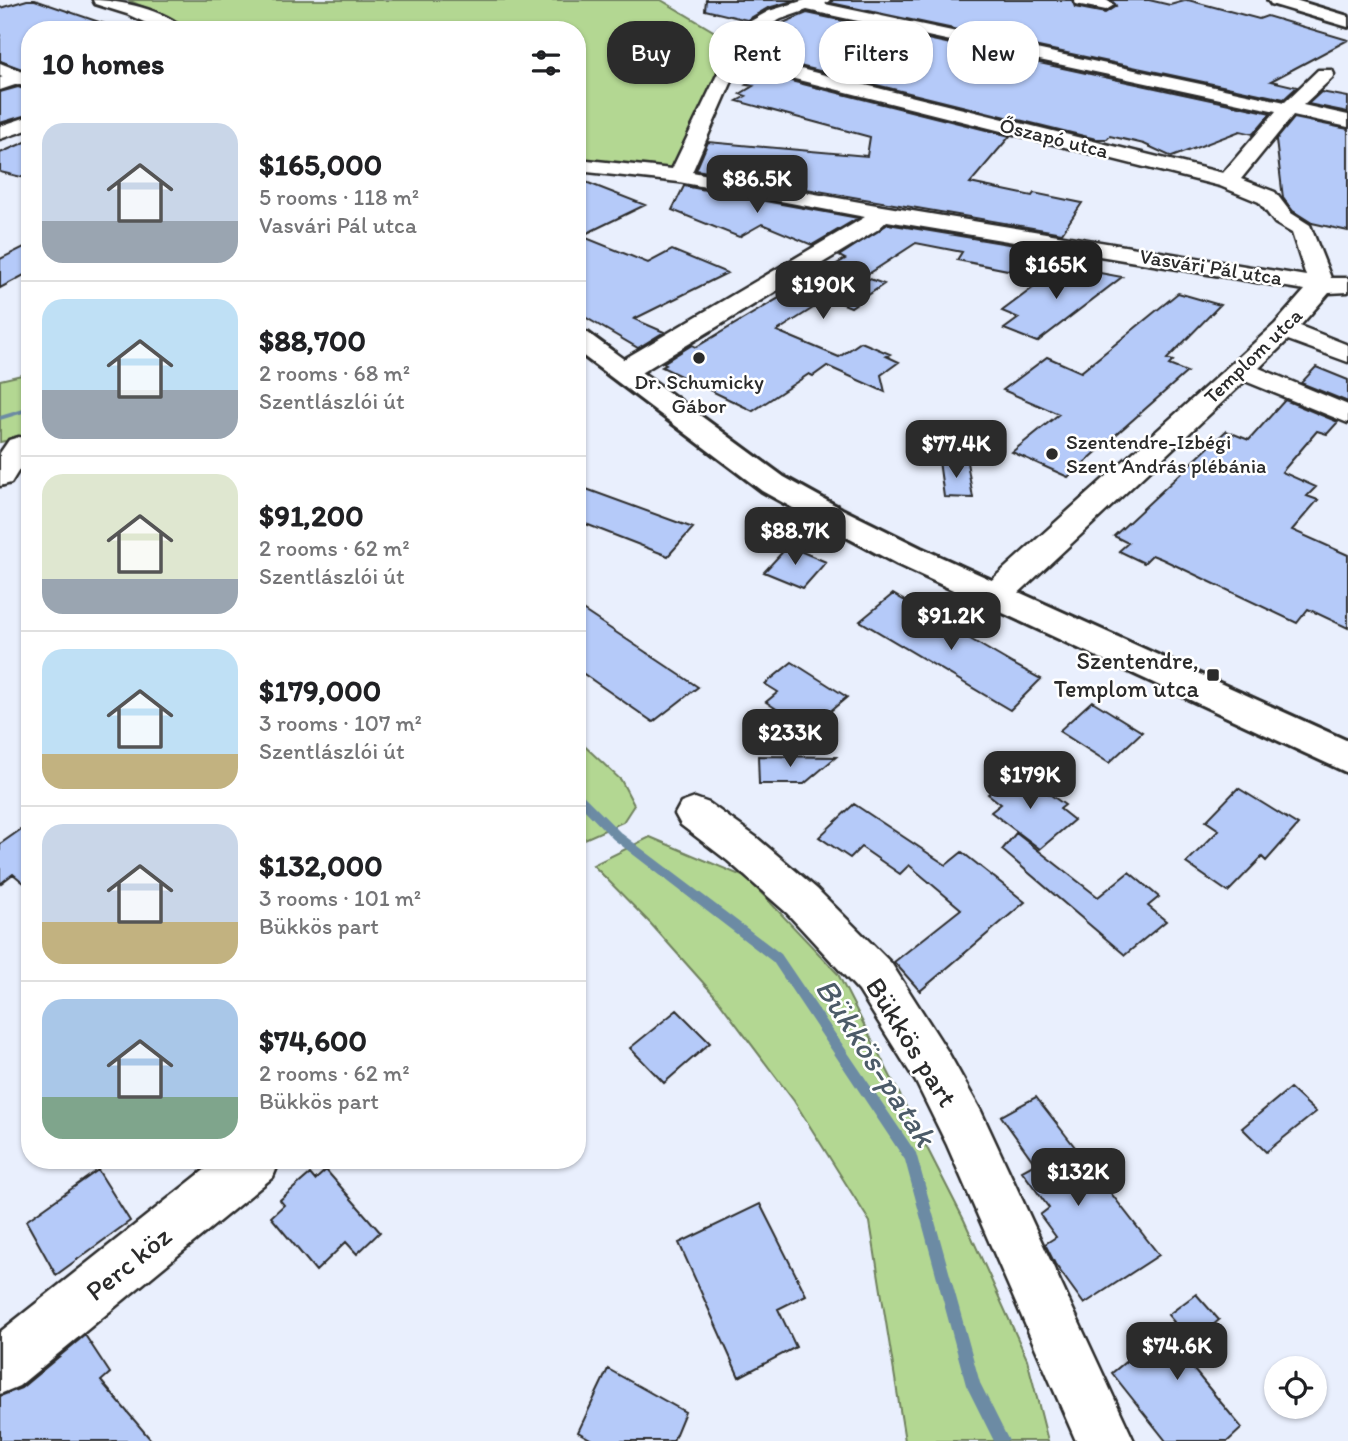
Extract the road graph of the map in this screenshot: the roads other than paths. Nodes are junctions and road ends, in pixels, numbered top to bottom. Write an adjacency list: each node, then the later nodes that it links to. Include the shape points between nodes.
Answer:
1 (101, 0): 6 (street)
2 (1082, 0): 5 (street)
3 (1277, 0): 8 (main road)
4 (813, 3): 7 (street); 12 (street)
5 (1106, 5)
6 (157, 21)
7 (764, 21)
8 (1348, 22)
9 (1325, 74): 12 (street)
10 (805, 76): 18 (street, Őszapó utca)
11 (721, 84): 17 (street)
12 (1289, 108): 13 (street); 18 (street)
13 (1348, 121)
14 (21, 126): 15 (street)
15 (0, 134)
16 (586, 166): 17 (street, Vasvári Pál utca)
17 (679, 176): 19 (street, Vasvári Pál utca)
18 (1228, 181): 20 (street, Őszapó utca, via 1267,197 1283,218 1302,230)
19 (882, 213): 20 (street, Vasvári Pál utca); 25 (street)
20 (1335, 285): 21 (street, Templom utca)
21 (1284, 329): 23 (street); 24 (street, Templom utca)
22 (586, 345): 25 (main road)
23 (1348, 354)
24 (1241, 370): 26 (street); 29 (street, Templom utca)
25 (624, 371): 29 (main road, via 773,484 909,555)
26 (1348, 415)
27 (19, 446): 28 (street)
28 (0, 477)
29 (997, 594): 30 (main road)
30 (1348, 758)
31 (695, 814): 34 (street, Bükkös part, via 802,901 875,977 964,1128)
32 (246, 1169): 33 (street, Perc köz)
33 (0, 1367)
34 (1106, 1441)

